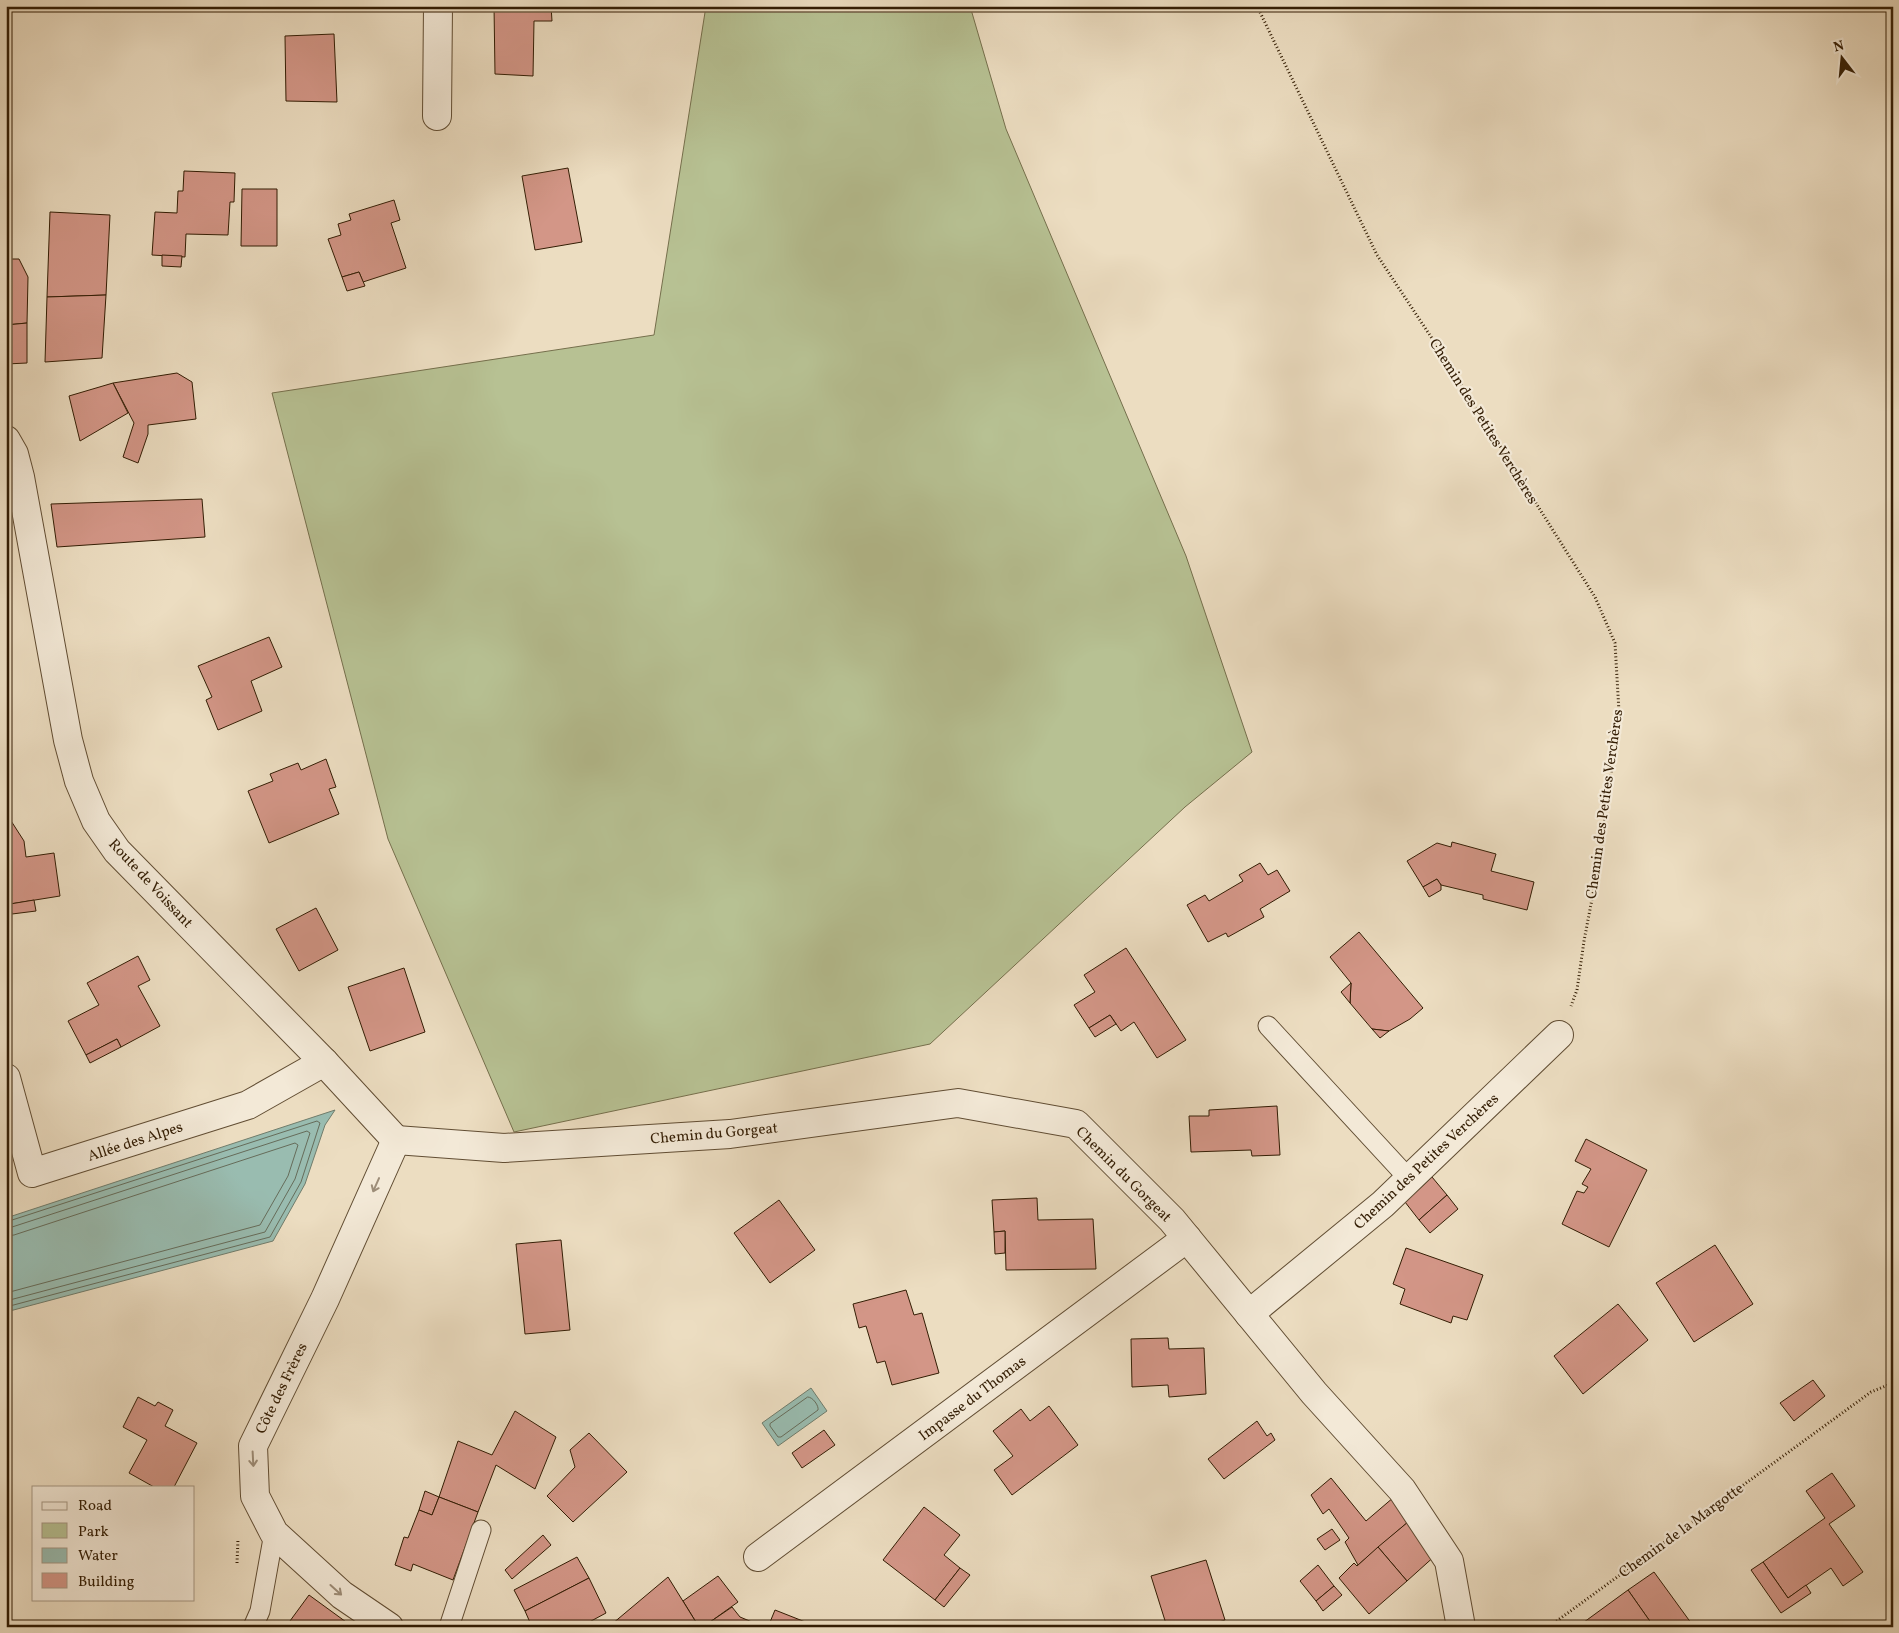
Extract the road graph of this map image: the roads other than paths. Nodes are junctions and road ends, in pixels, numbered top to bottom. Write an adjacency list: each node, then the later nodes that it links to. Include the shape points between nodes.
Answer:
1 (438, 6): 2 (street)
2 (437, 116)
3 (6, 440): 6 (street, Route de Voissant, via 14,454 20,477 68,740 79,781 96,821 117,851)
4 (1268, 1026): 9 (lane)
5 (1559, 1035): 9 (street, Chemin des Petites Verchères)
6 (324, 1062): 7 (street, Allée des Alpes, via 248,1105 32,1173); 8 (street, Route de Voissant)
7 (6, 1078)
8 (396, 1140): 10 (street, Chemin du Gorgeat, via 504,1148 730,1134 958,1103 1076,1124); 13 (street, Côte des Frères, one-way to 13, via 325,1299 253,1446 255,1496)
9 (1410, 1180): 11 (street, Chemin des Petites Verchères)
10 (1187, 1238): 11 (street, Chemin du Gorgeat); 14 (street, Impasse du Thomas)
11 (1249, 1314): 15 (street, Chemin du Gorgeat, via 1314,1393 1402,1490 1449,1561)
12 (481, 1530): 18 (lane, via 450,1624)
13 (274, 1533): 16 (lane, via 260,1611); 17 (street, Côte des Frères, one-way to 17, via 342,1595)
14 (758, 1557)
15 (1458, 1625)
16 (253, 1627)
17 (389, 1627)
18 (452, 1627)

